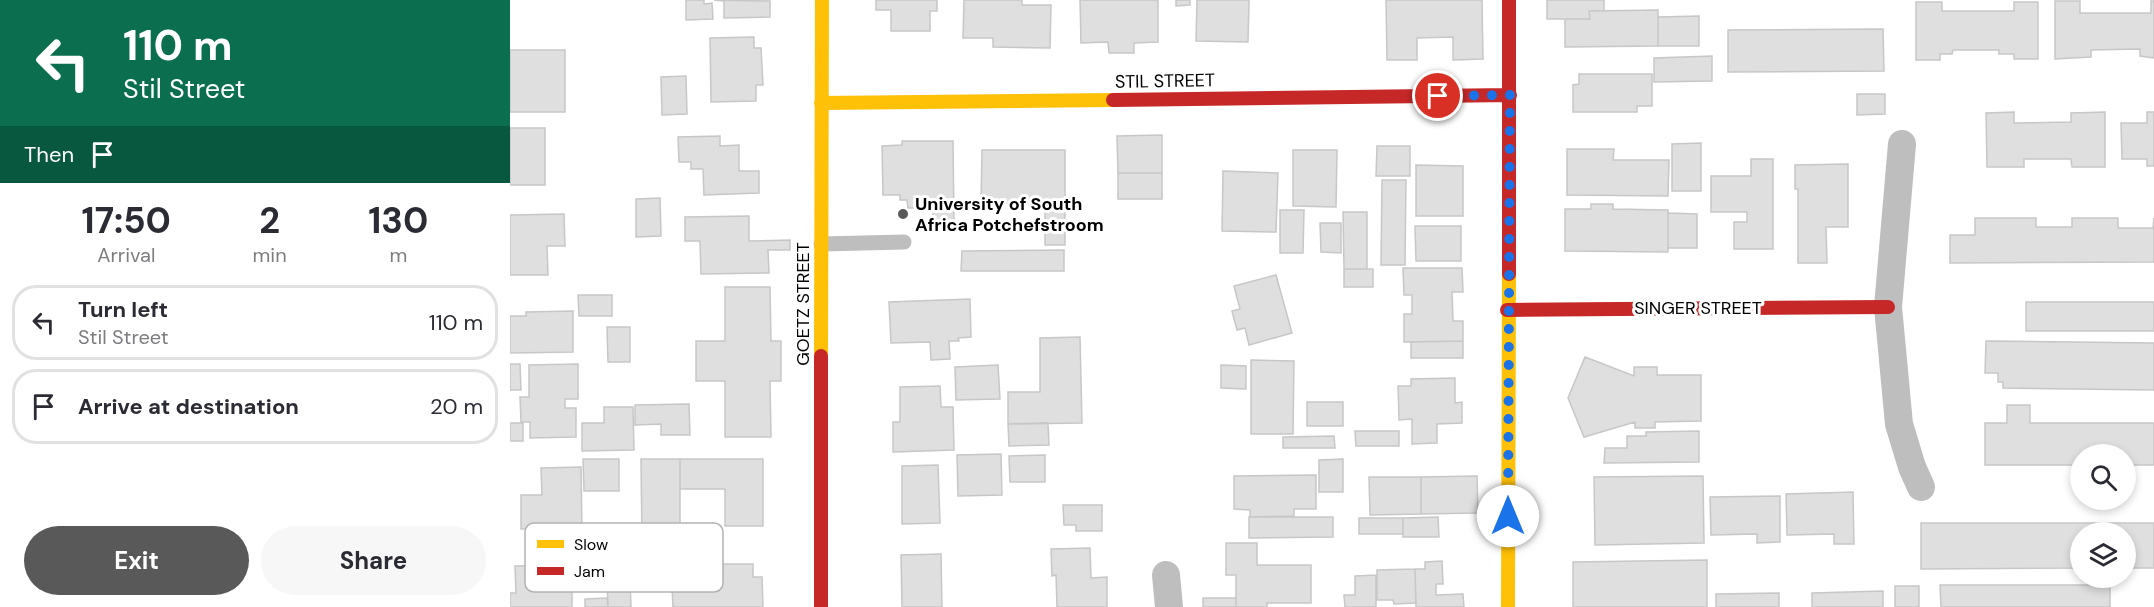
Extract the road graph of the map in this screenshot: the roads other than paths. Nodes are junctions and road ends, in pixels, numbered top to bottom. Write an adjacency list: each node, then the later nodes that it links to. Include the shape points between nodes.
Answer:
1 (822, 0): 4 (street, GOETZ STREET)
2 (1509, 0): 3 (street)
3 (1510, 95): 4 (street, STIL STREET); 9 (street)
4 (821, 103): 7 (street, GOETZ STREET)
5 (1902, 144): 8 (street)
6 (904, 242): 7 (lane)
7 (821, 244): 12 (street, GOETZ STREET)
8 (1888, 307): 9 (street, SINGER STREET); 10 (street, via 1899,424)
9 (1508, 310): 14 (street)
10 (1922, 487)
11 (1166, 575): 13 (street)
12 (821, 607)
13 (1169, 607)
14 (1508, 607)

